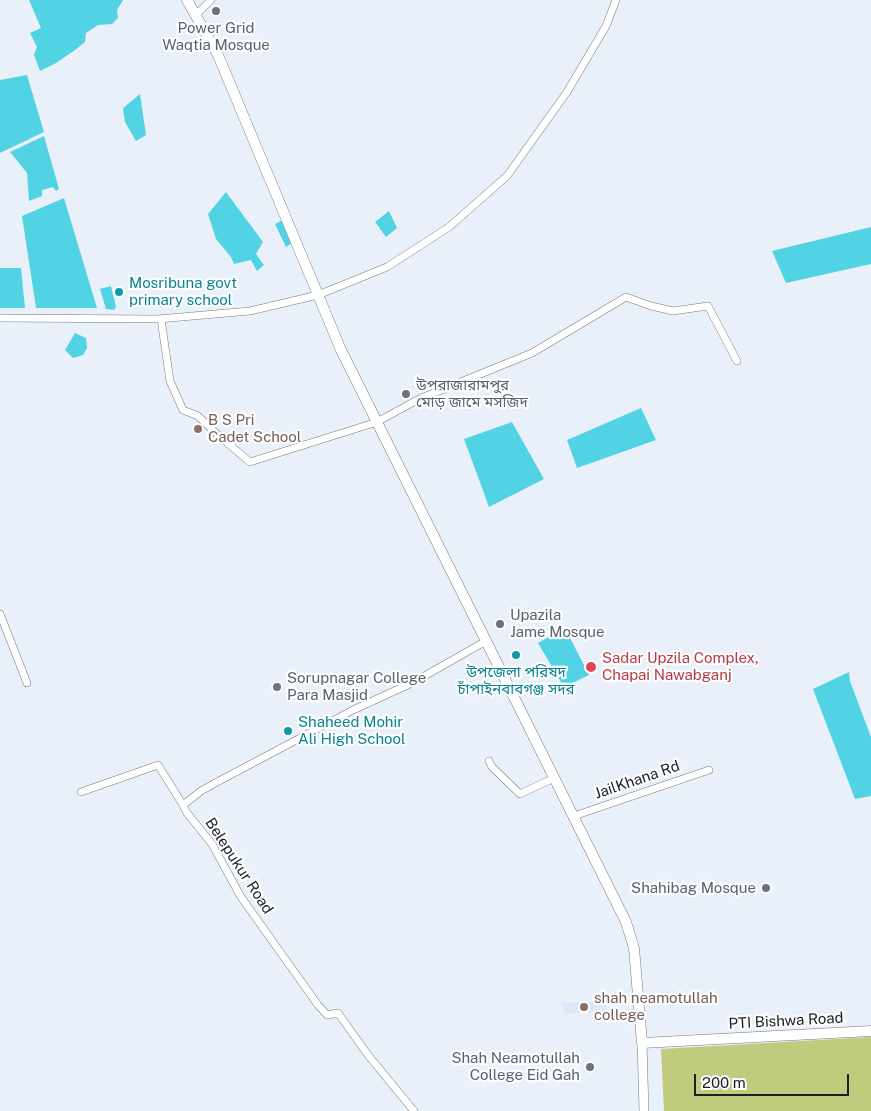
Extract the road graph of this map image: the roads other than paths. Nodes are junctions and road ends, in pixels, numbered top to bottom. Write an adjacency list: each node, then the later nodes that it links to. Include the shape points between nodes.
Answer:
1 (187, 0): 4 (highway)
2 (211, 0): 4 (street)
3 (616, 0): 5 (street, via 606,26 567,92 507,176 449,226 387,267)
4 (196, 15): 5 (highway, via 218,55)
5 (318, 295): 7 (street, via 250,311); 9 (highway)
6 (0, 318): 7 (street)
7 (161, 319): 9 (street, via 170,381 183,410 198,416 250,462)
8 (737, 361): 9 (street, via 708,306 673,310 626,297 532,353 419,399)
9 (377, 422): 11 (highway)
10 (0, 614): 12 (street)
11 (486, 641): 15 (highway); 17 (street, via 414,682 353,710 217,782)
12 (27, 683)
13 (489, 760): 15 (street, via 520,794)
14 (709, 770): 18 (street, JailKhana Rd)
15 (554, 778): 18 (highway)
16 (81, 792): 17 (street, via 158,765)
17 (183, 805): 21 (street, Belepukur Road, via 212,844 242,897 318,1005 327,1015 338,1013)
18 (574, 816): 20 (highway, via 626,922 634,948)
19 (871, 1031): 20 (highway, PTI Bishwa Road)
20 (642, 1043): 22 (main road)
21 (414, 1111)
22 (644, 1111)

